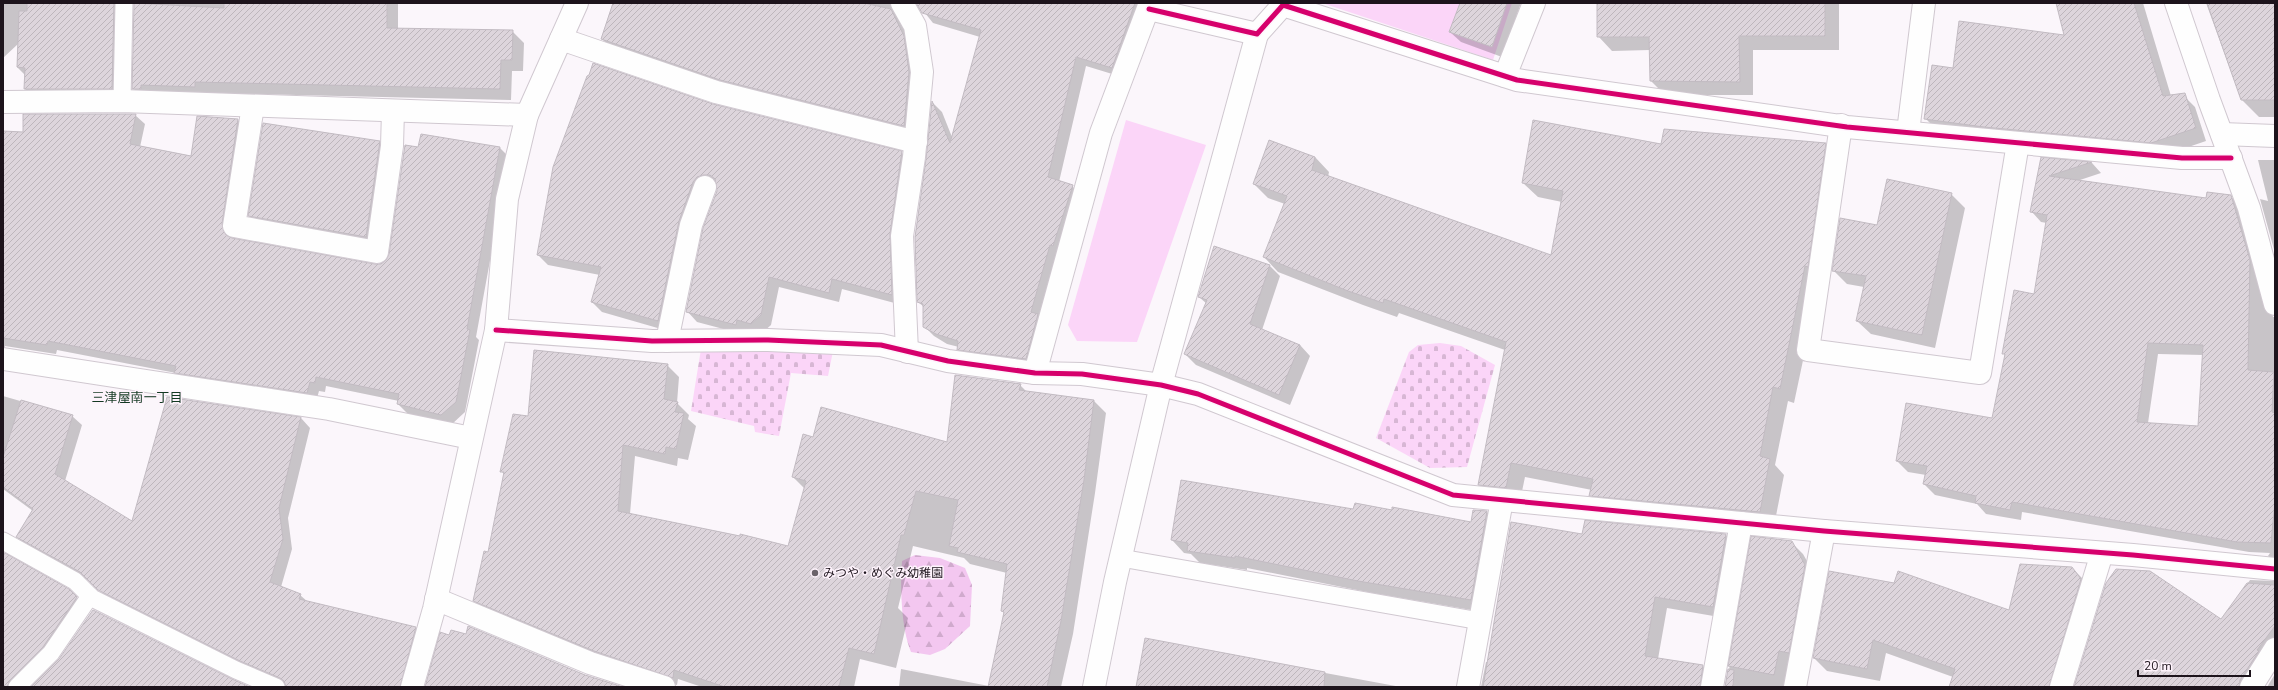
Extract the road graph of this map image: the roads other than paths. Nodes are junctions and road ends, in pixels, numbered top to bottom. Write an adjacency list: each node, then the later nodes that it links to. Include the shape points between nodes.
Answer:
1 (124, 3): 12 (lane)
2 (577, 3): 10 (street)
3 (902, 3): 21 (street, via 915,26 922,72)
4 (1534, 3): 11 (street)
5 (1924, 3): 18 (street)
6 (2176, 3): 19 (street)
7 (1283, 4): 9 (street); 11 (street)
8 (1149, 6): 9 (street); 30 (street, via 1101,133)
9 (1257, 34): 31 (street)
10 (561, 39): 16 (street); 21 (street, via 716,92)
11 (1505, 76): 17 (street, via 1517,80)
12 (122, 101): 13 (street); 14 (street)
13 (3, 102)
14 (253, 106): 15 (street); 15 (street, via 234,226 377,252 392,146)
15 (393, 110): 16 (street)
16 (527, 115): 26 (street, via 507,199)
17 (1841, 125): 18 (street); 22 (street, via 1808,350 1980,373)
18 (1908, 132): 22 (street)
19 (2222, 134): 20 (street); 23 (street)
20 (2275, 136)
21 (916, 142): 28 (street, via 902,236)
22 (2018, 143): 23 (street, via 2182,158)
23 (2232, 158): 25 (street, via 2249,208)
24 (705, 187): 27 (street, via 691,226)
25 (2275, 304)
26 (496, 330): 27 (street); 32 (street)
27 (667, 342): 28 (street, via 783,341 881,345)
28 (907, 352): 30 (street, via 948,361)
29 (3, 359): 32 (street, via 329,409)
30 (1035, 373): 31 (street, via 1082,374)
31 (1161, 385): 33 (street, via 1198,394 1453,494); 38 (street)
32 (471, 438): 41 (street)
33 (1502, 500): 34 (street); 42 (street)
34 (1741, 523): 35 (street); 50 (street)
35 (1824, 531): 37 (street); 51 (street)
36 (3, 541): 40 (lane, via 75,581)
37 (2102, 553): 39 (street); 52 (street)
38 (1121, 558): 42 (lane); 48 (street)
39 (2275, 569)
40 (90, 596): 44 (lane, via 51,653); 45 (lane, via 236,670)
41 (436, 599): 46 (street); 47 (street, via 590,663)
42 (1480, 620): 49 (street)
43 (2275, 649): 53 (street)
44 (17, 687)
45 (276, 687)
46 (412, 687)
47 (664, 687)
48 (1094, 687)
49 (1468, 687)
50 (1712, 687)
51 (1795, 687)
52 (2061, 687)
53 (2251, 687)

